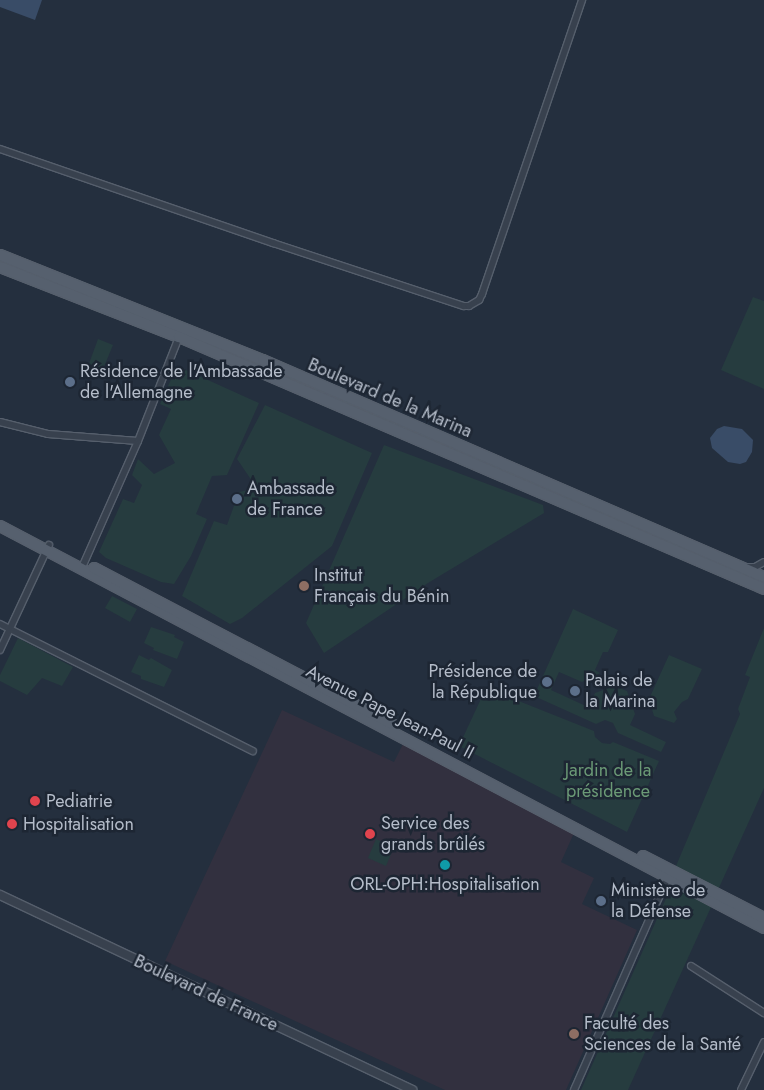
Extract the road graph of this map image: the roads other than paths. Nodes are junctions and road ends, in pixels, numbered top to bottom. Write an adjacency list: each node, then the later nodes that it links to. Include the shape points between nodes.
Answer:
1 (582, 0): 2 (street, via 482,294 470,306 264,240)
2 (0, 149)
3 (0, 255): 8 (main road, Boulevard de la Marina, via 263,360)
4 (0, 267): 5 (main road, Boulevard de la Marina)
5 (180, 337): 7 (street); 8 (main road, Boulevard de la Marina)
6 (0, 422): 7 (street, via 48,434)
7 (138, 441): 15 (street)
8 (574, 501): 9 (main road, Boulevard de la Marina); 10 (main road, Boulevard de la Marina)
9 (604, 508): 10 (main road); 16 (main road, Boulevard de la Marina)
10 (596, 516): 18 (main road, Boulevard de la Marina)
11 (0, 519): 13 (main road, Avenue Pape Jean-Paul II)
12 (0, 526): 13 (main road, Avenue Pape Jean-Paul II)
13 (48, 548): 15 (main road, Avenue Pape Jean-Paul II); 20 (street); 22 (main road, Avenue Pape Jean-Paul II)
14 (764, 562): 16 (street, via 755,568)
15 (84, 563): 22 (main road, Avenue Pape Jean-Paul II)
16 (740, 566): 17 (main road, Boulevard de la Marina)
17 (764, 577)
18 (764, 589)
19 (0, 624): 20 (street)
20 (10, 628): 21 (street); 23 (street)
21 (0, 650)
22 (340, 700): 24 (main road, Avenue Pape Jean-Paul II)
23 (253, 751)
24 (670, 873): 26 (main road, Avenue Pape Jean-Paul II); 27 (main road, Avenue Pape Jean-Paul II); 32 (street)
25 (0, 895): 31 (street, Boulevard de France)
26 (764, 918)
27 (764, 928)
28 (691, 966): 29 (street)
29 (764, 1013)
30 (764, 1042): 33 (street)
31 (412, 1090)
32 (574, 1090)
33 (741, 1090)

